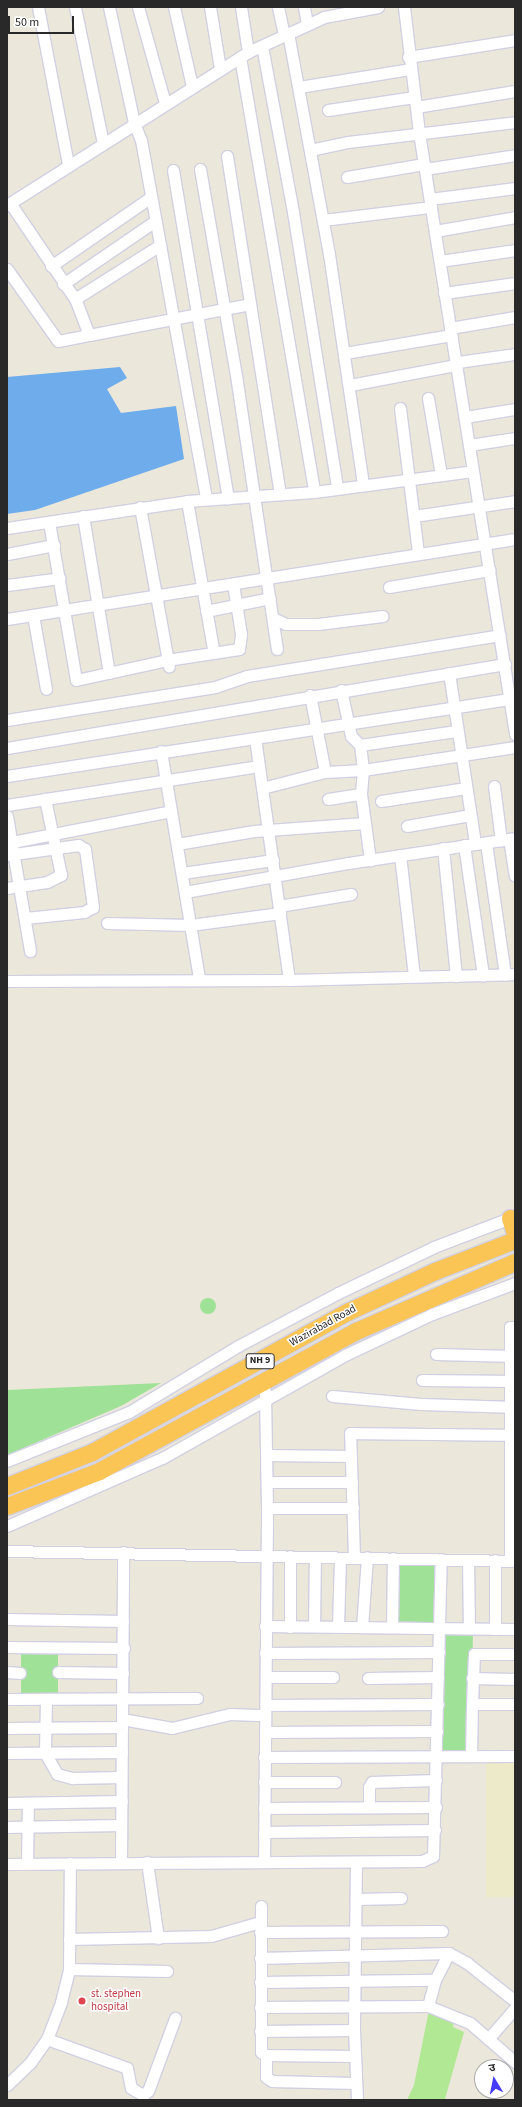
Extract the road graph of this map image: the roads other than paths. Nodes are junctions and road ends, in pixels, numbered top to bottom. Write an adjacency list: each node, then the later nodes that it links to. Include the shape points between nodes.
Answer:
1 (38, 7): 34 (street)
2 (75, 7): 30 (street)
3 (109, 7): 28 (street)
4 (138, 7): 24 (street)
5 (174, 7): 21 (street)
6 (210, 7): 19 (street)
7 (241, 7): 17 (street)
8 (278, 7): 14 (street)
9 (304, 7): 13 (street)
10 (378, 7): 12 (street)
11 (404, 7): 18 (street)
12 (353, 9): 13 (street)
13 (307, 24): 14 (street)
14 (286, 34): 16 (street); 22 (street)
15 (515, 40): 18 (street)
16 (262, 46): 17 (street); 77 (street, via 293,212)
17 (244, 55): 19 (street); 78 (street)
18 (408, 57): 20 (street)
19 (220, 69): 21 (street)
20 (410, 69): 22 (street); 25 (street)
21 (192, 86): 24 (street)
22 (299, 87): 31 (street)
23 (515, 91): 25 (street)
24 (165, 102): 28 (street)
25 (415, 102): 26 (street); 29 (street)
26 (328, 110)
27 (515, 122): 29 (street)
28 (134, 123): 30 (street); 40 (street, via 141,140)
29 (418, 133): 31 (street); 35 (street)
30 (103, 143): 34 (street)
31 (310, 150): 44 (street)
32 (515, 155): 35 (street)
33 (227, 156): 56 (street)
34 (68, 164): 42 (street)
35 (425, 167): 38 (street); 41 (street)
36 (200, 169): 57 (street)
37 (173, 170): 58 (street)
38 (347, 177)
39 (515, 188): 41 (street)
40 (151, 197): 45 (street); 50 (street)
41 (431, 203): 44 (street); 46 (street)
42 (8, 204): 50 (street)
43 (515, 217): 46 (street)
44 (323, 220): 63 (street)
45 (155, 221): 47 (street); 53 (street)
46 (435, 231): 49 (street)
47 (160, 246): 55 (street); 59 (street)
48 (515, 250): 49 (street)
49 (440, 261): 54 (street)
50 (51, 266): 53 (street)
51 (7, 269): 62 (street, via 58,341)
52 (515, 283): 54 (street)
53 (63, 284): 55 (street)
54 (444, 293): 61 (street)
55 (75, 299): 62 (street)
56 (250, 304): 57 (street); 79 (street)
57 (224, 309): 58 (street); 81 (street)
58 (196, 313): 59 (street); 80 (street)
59 (172, 317): 62 (street); 82 (street)
60 (515, 317): 61 (street)
61 (451, 331): 63 (street); 65 (street)
62 (89, 335)
63 (345, 353): 66 (street)
64 (515, 354): 65 (street, via 458,362)
65 (456, 365): 66 (street); 70 (street)
66 (350, 385): 76 (street)
67 (428, 398): 74 (street)
68 (400, 408): 75 (street)
69 (515, 408): 70 (street)
70 (465, 416): 72 (street)
71 (515, 438): 72 (street)
72 (470, 445): 73 (street)
73 (474, 471): 74 (street); 86 (street)
74 (441, 475): 75 (street)
75 (409, 478): 76 (street); 88 (street)
76 (363, 485): 77 (street)
77 (337, 488): 78 (street)
78 (314, 492): 79 (street)
79 (280, 494): 81 (street)
80 (228, 498): 81 (street); 82 (street)
81 (254, 498): 98 (street)
82 (206, 499): 83 (street)
83 (187, 501): 85 (street); 102 (street)
84 (515, 501): 86 (street)
85 (140, 507): 87 (street); 103 (street)
86 (479, 507): 88 (street); 92 (street)
87 (83, 516): 89 (street); 105 (street)
88 (414, 516): 95 (street)
89 (49, 522): 90 (street); 93 (street)
90 (7, 528)
91 (515, 539): 92 (street)
92 (485, 542): 95 (street); 96 (street)
93 (54, 545): 94 (street); 97 (street)
94 (7, 554)
95 (418, 554): 98 (street)
96 (490, 570): 101 (street); 113 (street)
97 (60, 578): 100 (street); 107 (street)
98 (267, 579): 99 (street); 104 (street)
99 (233, 584): 102 (street); 106 (street)
100 (7, 585)
101 (388, 587)
102 (201, 589): 103 (street); 108 (street)
103 (156, 596): 105 (street); 116 (street)
104 (270, 598): 106 (street); 111 (street)
105 (98, 605): 107 (street); 118 (street)
106 (237, 605): 108 (street); 116 (street, via 241,634 239,648)
107 (66, 609): 109 (street); 118 (street, via 76,680)
108 (206, 612): 114 (street)
109 (33, 615): 112 (street); 120 (street)
110 (383, 616): 111 (street, via 318,624 286,624)
111 (273, 618): 115 (street)
112 (7, 619)
113 (500, 635): 117 (street); 125 (street, via 247,676 215,687)
114 (213, 649)
115 (277, 649)
116 (168, 663): 118 (street)
117 (505, 664): 119 (street); 123 (street)
118 (109, 673)
119 (449, 673): 121 (street); 124 (street)
120 (46, 689)
121 (341, 690): 122 (street); 126 (street)
122 (310, 695): 127 (street); 133 (street)
123 (512, 704): 124 (street); 129 (street)
124 (454, 707): 126 (street); 128 (street)
125 (7, 720)
126 (349, 724): 127 (street); 131 (street, via 351,736)
127 (316, 729): 130 (street); 138 (street)
128 (456, 732): 131 (street); 135 (street)
129 (515, 734)
130 (255, 738): 134 (street); 136 (street)
131 (360, 745): 137 (street)
132 (515, 747): 135 (street)
133 (7, 748)
134 (161, 751): 139 (street); 140 (street)
135 (461, 754): 137 (street); 143 (street)
136 (259, 766): 140 (street); 142 (street)
137 (363, 770): 138 (street); 144 (street)
138 (325, 772): 142 (street)
139 (7, 776)
140 (167, 779): 145 (street); 149 (street)
141 (494, 786): 157 (street)
142 (262, 788): 155 (street)
143 (466, 788): 147 (street); 150 (street)
144 (361, 794): 146 (street); 152 (street)
145 (45, 799): 148 (street); 156 (street)
146 (328, 799)
147 (381, 801)
148 (7, 805)
149 (171, 811): 156 (street); 159 (street)
150 (470, 815): 153 (street); 160 (street)
151 (7, 816): 154 (street)
152 (365, 823): 155 (street); 166 (street)
153 (407, 826)
154 (8, 828): 158 (street)
155 (268, 830): 159 (street); 165 (street)
156 (53, 832): 158 (street); 161 (street)
157 (508, 839): 160 (street); 169 (street)
158 (12, 842): 163 (street)
159 (177, 844): 167 (street)
160 (475, 844): 162 (street); 179 (street); 182 (street)
161 (56, 848): 163 (street); 170 (street, via 61,875 47,882); 175 (street, via 78,845 85,850 92,907 84,912)
162 (442, 848): 164 (street); 181 (street)
163 (11, 854): 170 (street)
164 (400, 855): 166 (street); 180 (street)
165 (273, 860): 167 (street); 168 (street)
166 (370, 860): 168 (street)
167 (182, 873): 172 (street)
168 (275, 876): 172 (street); 174 (street)
169 (515, 876)
170 (20, 886): 171 (street); 175 (street)
171 (7, 888)
172 (185, 892): 177 (street)
173 (351, 894): 174 (street)
174 (280, 910): 177 (street); 184 (street)
175 (25, 918): 178 (street)
176 (107, 923): 177 (street)
177 (190, 926): 183 (street)
178 (30, 951)
179 (510, 975): 182 (street)
180 (414, 976): 181 (street); 184 (street)
181 (456, 976): 182 (street)
182 (483, 976)
183 (199, 979): 184 (street); 185 (street)
184 (289, 980)
185 (7, 981)
186 (513, 1222): 202 (street, via 434,1247 338,1293 238,1346 129,1412)
187 (515, 1240): 205 (highway, Wazirabad Road / NH 9, via 435,1271 347,1312 92,1452)
188 (515, 1262): 195 (highway, Wazirabad Road / NH 9, via 356,1331)
189 (515, 1283): 195 (street, via 401,1328)
190 (515, 1327): 192 (street, via 510,1327)
191 (436, 1354): 192 (street)
192 (513, 1356): 194 (street)
193 (422, 1380): 194 (street)
194 (513, 1381): 197 (street)
195 (265, 1389): 199 (street); 207 (highway, Wazirabad Road / NH 9, via 99,1470); 211 (street, via 164,1457)
196 (332, 1396): 197 (street, via 421,1404)
197 (513, 1407): 198 (street)
198 (512, 1435): 200 (street, via 350,1433); 201 (street)
199 (267, 1455): 200 (street); 203 (street)
200 (351, 1456): 204 (street)
201 (512, 1460): 206 (street)
202 (7, 1461)
203 (267, 1482): 204 (street); 208 (street)
204 (352, 1482): 209 (street)
205 (7, 1486)
206 (513, 1486): 210 (street)
207 (7, 1506)
208 (267, 1508): 209 (street); 215 (street)
209 (352, 1508): 218 (street)
210 (513, 1512): 212 (street)
211 (7, 1526)
212 (512, 1537): 225 (street)
213 (7, 1551): 214 (street)
214 (123, 1552): 215 (street); 227 (street)
215 (267, 1556): 216 (street); 228 (street)
216 (290, 1556): 217 (street); 231 (street)
217 (315, 1557): 220 (street); 229 (street)
218 (354, 1557): 219 (street); 220 (street)
219 (367, 1557): 221 (street); 232 (street)
220 (340, 1558): 230 (street)
221 (393, 1558): 222 (street); 233 (street)
222 (441, 1559): 223 (street); 234 (street)
223 (468, 1560): 224 (street); 235 (street)
224 (495, 1560): 225 (street); 236 (street)
225 (512, 1561)
226 (7, 1619): 227 (street)
227 (123, 1621): 239 (street)
228 (265, 1626): 231 (street); 241 (street)
229 (314, 1626): 230 (street); 231 (street)
230 (338, 1626): 232 (street)
231 (290, 1627)
232 (362, 1627): 233 (street)
233 (392, 1627): 234 (street)
234 (439, 1628): 235 (street); 240 (street)
235 (469, 1628): 236 (street)
236 (495, 1629): 237 (street)
237 (515, 1629)
238 (7, 1646): 239 (street)
239 (124, 1648): 246 (street)
240 (439, 1652): 241 (street); 249 (street)
241 (265, 1653): 247 (street)
242 (515, 1654): 251 (street, via 475,1654)
243 (7, 1672): 245 (street)
244 (58, 1672): 246 (street)
245 (20, 1673)
246 (123, 1673): 256 (street)
247 (266, 1677): 248 (street); 260 (street)
248 (332, 1677)
249 (438, 1677): 250 (street); 257 (street)
250 (368, 1678)
251 (472, 1678): 252 (street); 258 (street)
252 (515, 1679)
253 (197, 1698): 256 (street)
254 (7, 1699): 255 (street)
255 (46, 1699): 256 (street); 263 (street)
256 (122, 1699): 261 (street)
257 (438, 1704): 260 (street); 264 (street)
258 (472, 1704): 259 (street); 270 (street)
259 (515, 1704)
260 (266, 1710): 261 (street, via 230,1714 172,1728); 265 (street)
261 (122, 1723): 263 (street); 267 (street)
262 (7, 1728): 263 (street)
263 (45, 1728): 266 (street)
264 (437, 1731): 265 (street); 269 (street)
265 (265, 1732): 272 (street)
266 (45, 1752): 267 (street); 268 (street); 273 (street, via 52,1768 64,1777)
267 (122, 1752): 273 (street)
268 (7, 1753)
269 (437, 1756): 270 (street); 272 (street); 274 (street)
270 (471, 1756): 271 (street)
271 (515, 1756)
272 (264, 1757): 275 (street)
273 (121, 1777): 277 (street)
274 (436, 1780): 280 (street, via 372,1782 369,1787); 281 (street)
275 (264, 1782): 276 (street); 282 (street)
276 (335, 1782)
277 (122, 1801): 278 (street); 283 (street)
278 (28, 1802): 279 (street); 285 (street)
279 (7, 1803)
280 (369, 1807): 281 (street); 282 (street)
281 (436, 1807): 286 (street)
282 (264, 1808): 287 (street)
283 (121, 1825): 285 (street); 288 (street)
284 (7, 1827): 285 (street)
285 (28, 1827): 294 (street)
286 (435, 1830): 287 (street); 291 (street, via 435,1852 428,1860)
287 (264, 1832): 290 (street)
288 (121, 1862): 289 (street); 292 (street)
289 (147, 1862): 290 (street); 301 (street)
290 (264, 1862): 291 (street)
291 (356, 1862): 296 (street)
292 (70, 1863): 294 (street); 302 (street)
293 (7, 1864): 294 (street)
294 (27, 1864)
295 (401, 1898): 296 (street)
296 (356, 1899): 299 (street)
297 (260, 1906): 298 (street)
298 (260, 1927): 299 (street); 301 (street, via 211,1936); 305 (street)
299 (357, 1932): 300 (street); 304 (street)
300 (442, 1932)
301 (158, 1938): 302 (street)
302 (70, 1939): 306 (street)
303 (449, 1953): 304 (street); 308 (street); 311 (street)
304 (356, 1956): 305 (street); 309 (street)
305 (260, 1958): 310 (street)
306 (70, 1969): 307 (street); 320 (street)
307 (167, 1971)
308 (435, 1980): 309 (street); 313 (street)
309 (355, 1981): 310 (street); 312 (street)
310 (260, 1982): 314 (street)
311 (515, 2001)
312 (354, 2006): 313 (street); 314 (street); 317 (street)
313 (428, 2006): 319 (street, via 466,2021)
314 (260, 2007): 318 (street)
315 (515, 2008): 319 (street)
316 (175, 2018): 320 (street, via 148,2091 143,2095 132,2088 127,2068)
317 (354, 2030): 318 (street); 322 (street)
318 (260, 2031): 321 (street, via 260,2050)
319 (488, 2038): 323 (street)
320 (47, 2039): 325 (street, via 30,2063)
321 (266, 2055): 322 (street); 324 (street, via 266,2077 272,2081)
322 (354, 2056): 324 (street)
323 (515, 2062)
324 (356, 2083): 326 (street)
325 (7, 2084)
326 (358, 2100)

